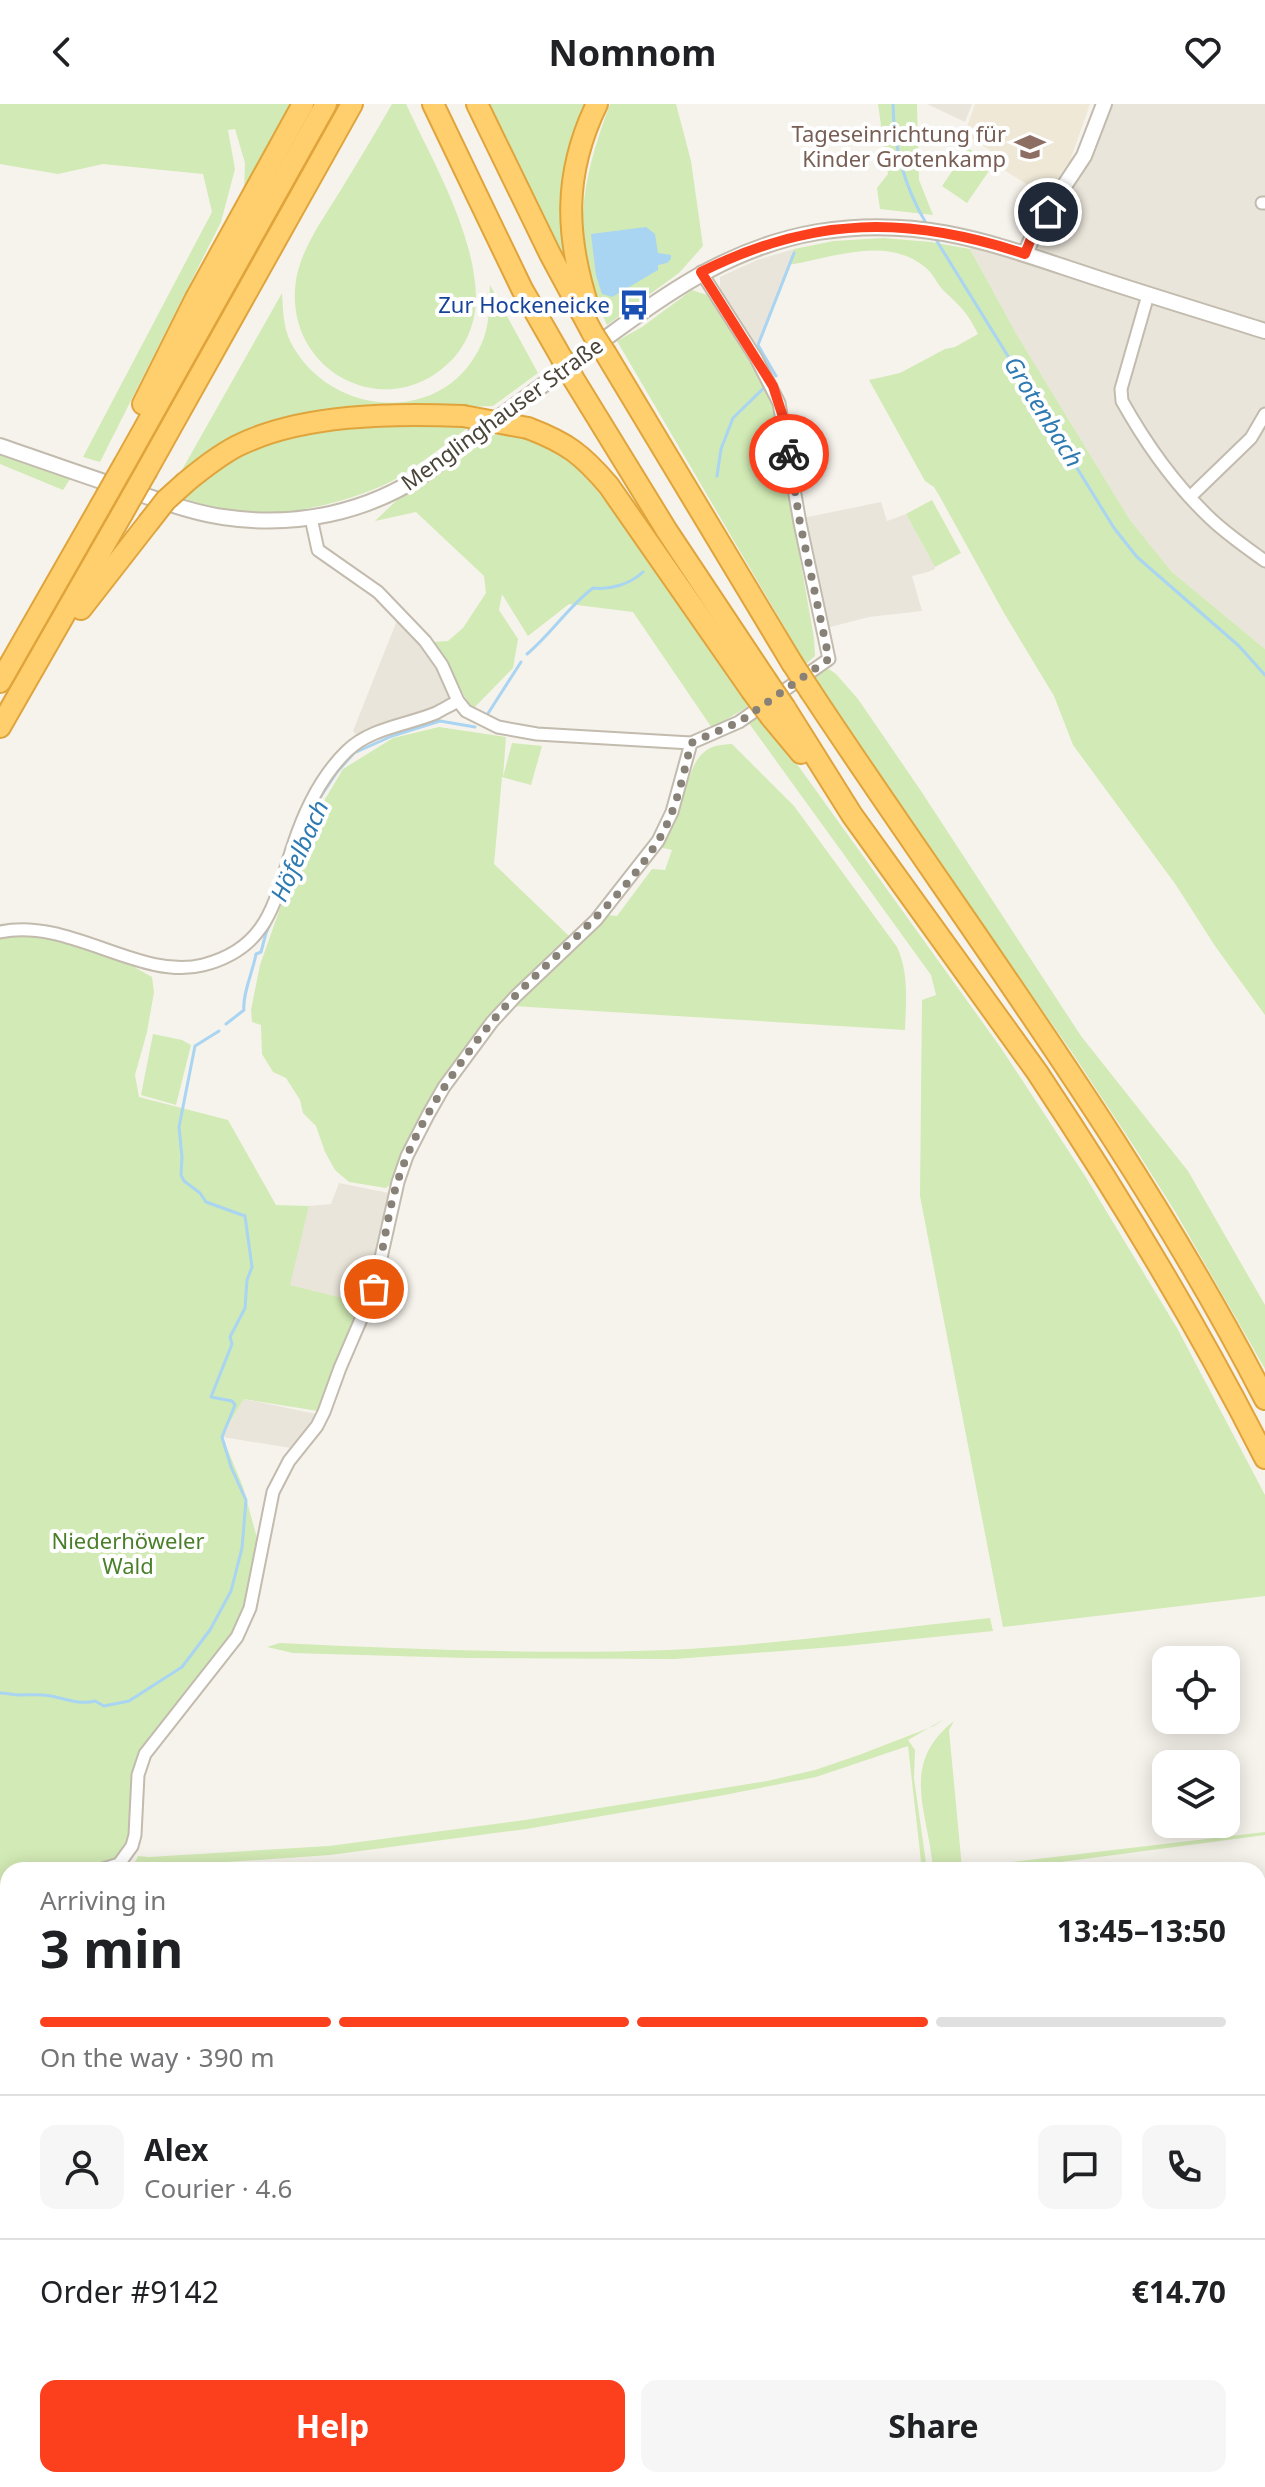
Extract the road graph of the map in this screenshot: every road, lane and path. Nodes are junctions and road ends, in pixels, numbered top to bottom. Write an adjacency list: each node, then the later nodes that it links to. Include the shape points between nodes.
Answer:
1 (303, 104): 15 (highway, via 196,298)
2 (326, 104): 15 (highway)
3 (352, 104): 21 (highway, bridge)
4 (433, 104): 20 (highway, bridge, via 522,289)
5 (477, 104): 12 (highway, via 550,254)
6 (597, 104): 12 (highway, via 577,157 570,207 580,280)
7 (1104, 104): 8 (street, via 1084,156)
8 (1025, 254): 9 (street, Menglinghauser Straße, via 939,231 855,228 800,236); 10 (street, Menglinghauser Straße)
9 (701, 272): 17 (street, Menglinghauser Straße, via 426,473 382,498); 24 (street, via 779,403 829,659 739,722)
10 (1148, 295): 11 (street, Menglinghauser Straße); 16 (street, via 1121,395 1162,465)
11 (1265, 331)
12 (596, 332): 26 (highway, bridge, via 792,663 1113,1141)
13 (1265, 414): 16 (street, via 1251,438)
14 (0, 446): 17 (street, Menglinghauser Straße, via 199,512 266,521)
15 (120, 462): 19 (highway, bridge)
16 (1190, 497): 18 (street)
17 (311, 518): 22 (street, via 322,554 362,578 425,641)
18 (1265, 561)
19 (0, 682)
20 (758, 685): 21 (highway, bridge, via 674,583 609,486 573,448 528,428 422,414 287,429 216,458 166,500); 27 (highway, bridge, via 1063,1112 1168,1278)
21 (22, 690): 23 (highway)
22 (458, 701): 24 (street, via 479,719 516,731); 25 (street, via 348,749 306,811 272,912 249,941 227,956 182,967 154,964 60,935)
23 (0, 727)
24 (691, 743): 28 (street, via 672,812 658,841 596,920 492,1022 444,1087 407,1156 374,1289 324,1412 273,1492 247,1618 145,1754 132,1846)
25 (0, 932)
26 (1265, 1399)
27 (1265, 1458)
28 (121, 1862)

